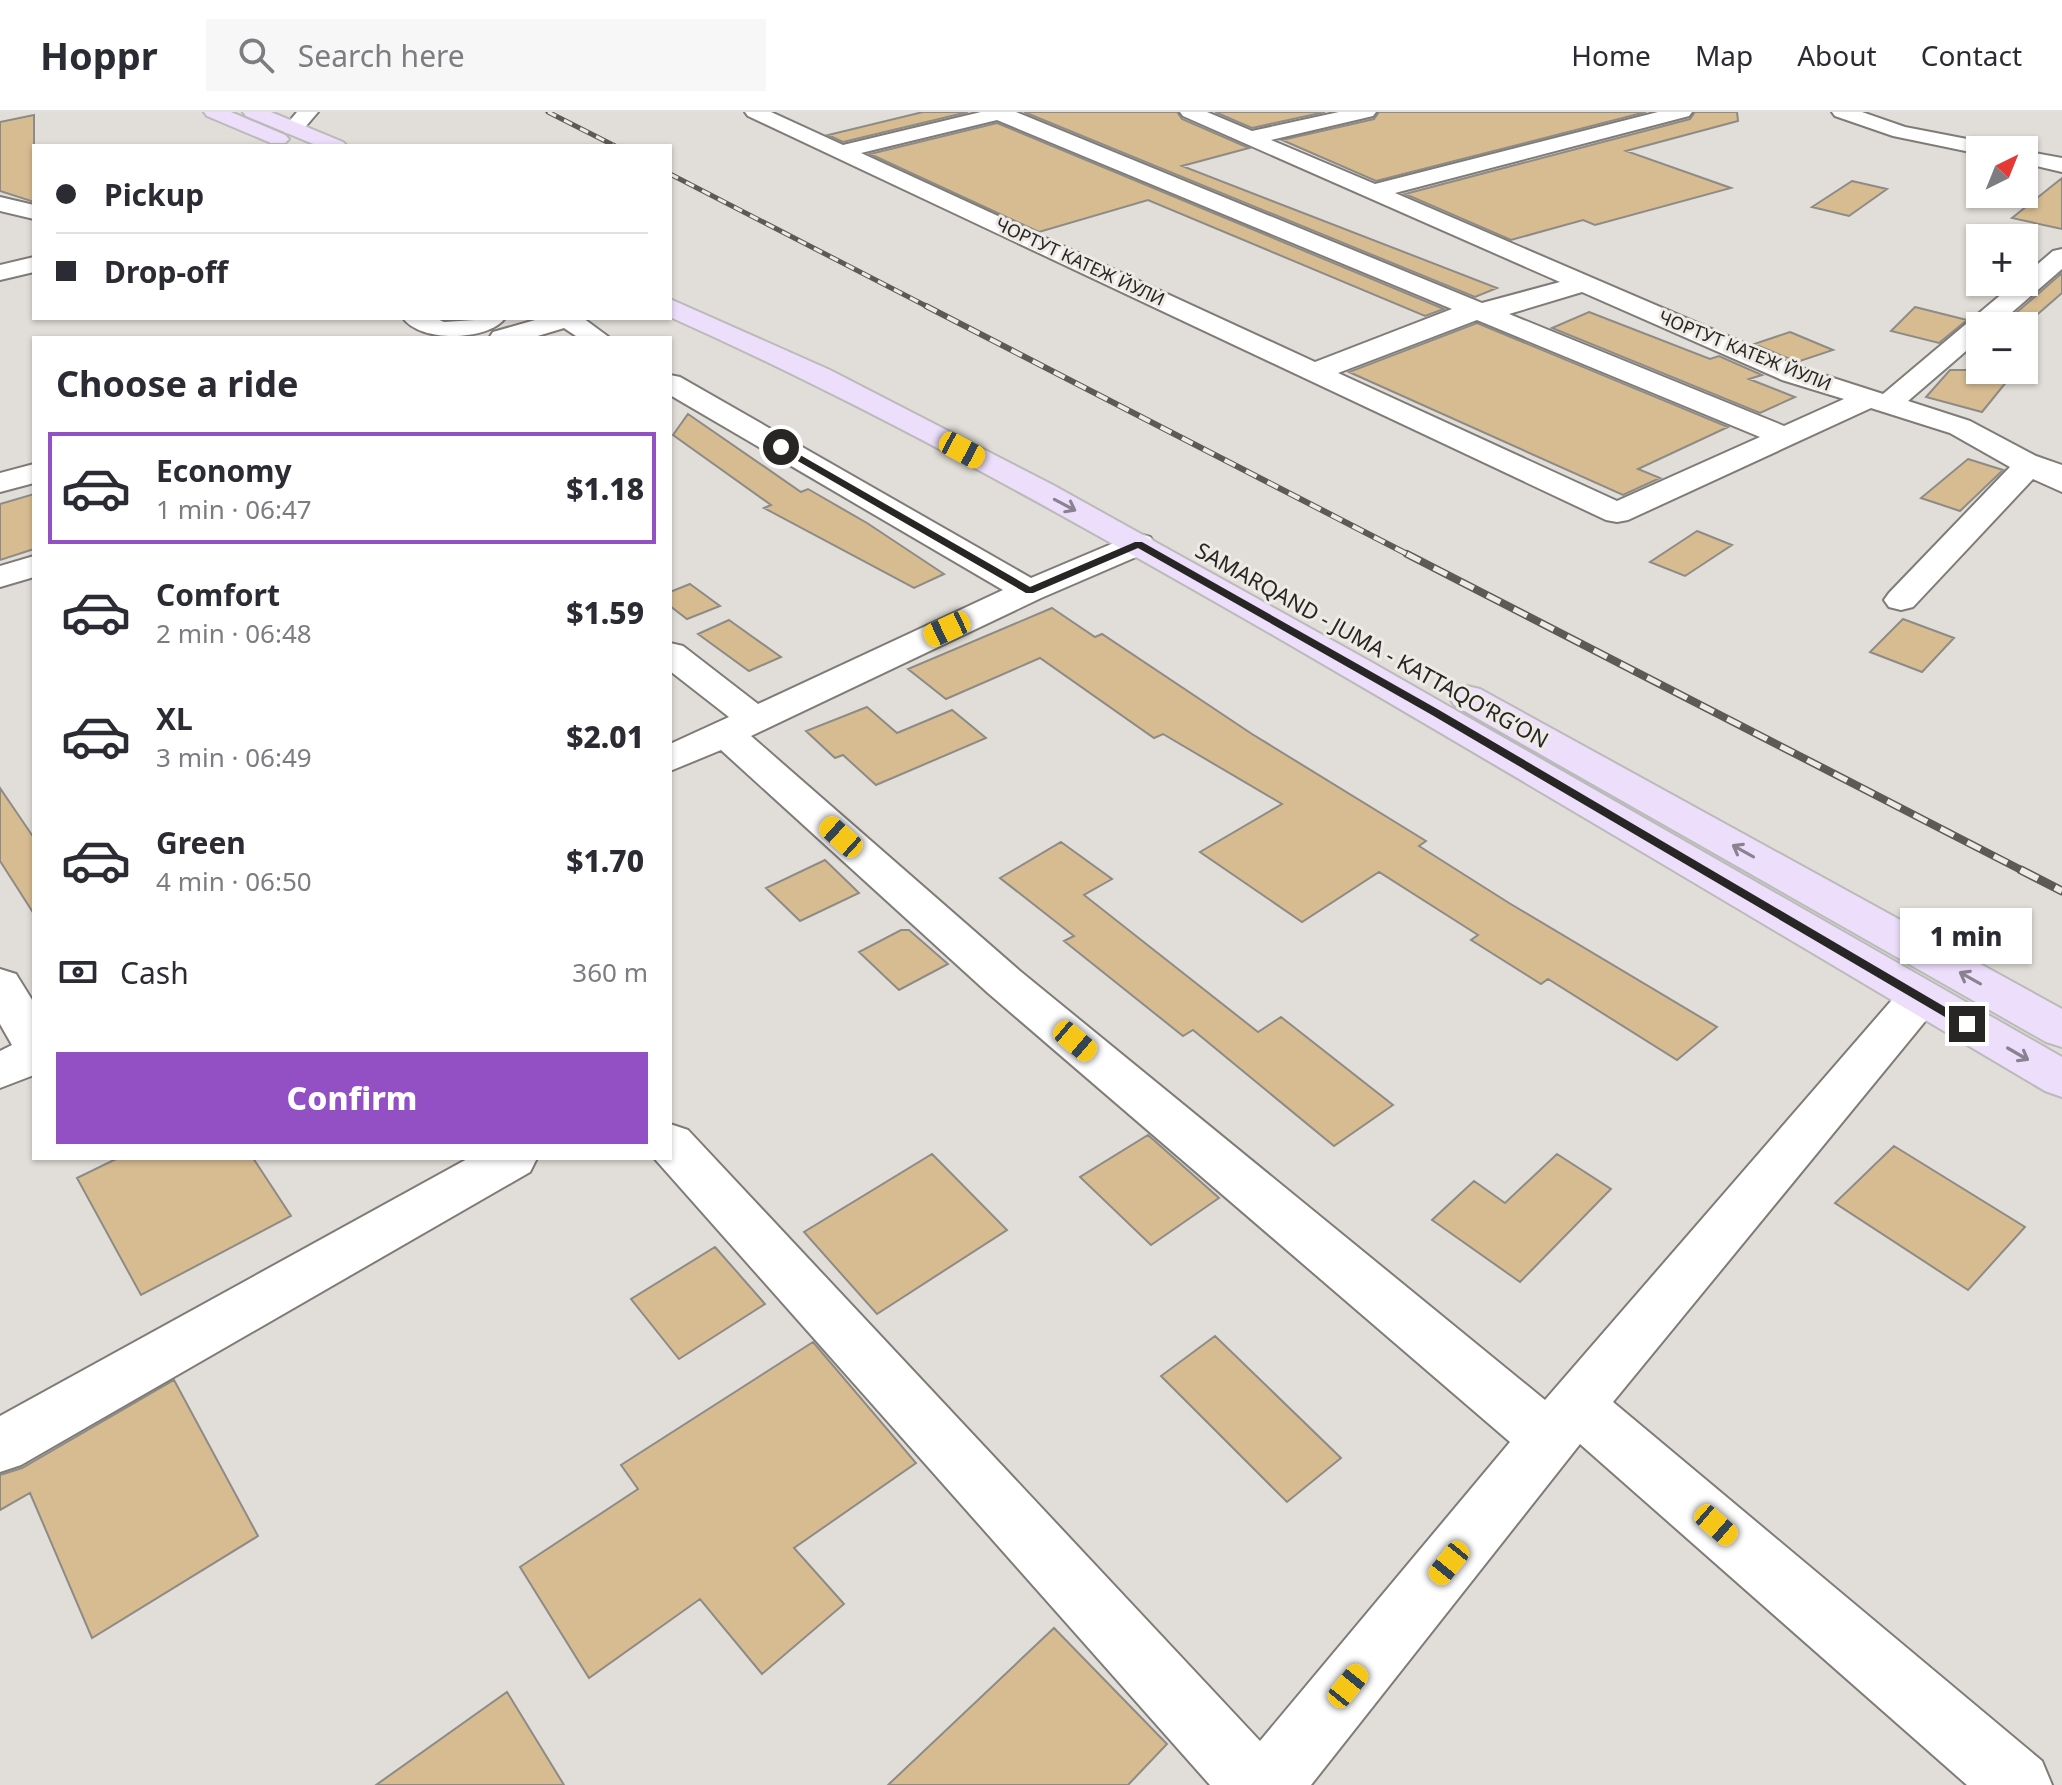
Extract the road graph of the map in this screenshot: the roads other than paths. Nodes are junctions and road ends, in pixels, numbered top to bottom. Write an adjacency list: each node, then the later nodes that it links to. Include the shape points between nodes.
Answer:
1 (214, 112): 10 (main road, via 270,135)
2 (253, 112): 10 (main road)
3 (308, 112): 10 (street)
4 (755, 112): 14 (street, ЧОРТУТ КАТЕЖ ЙУЛИ)
5 (1190, 112): 11 (street, ЧОРТУТ КАТЕЖ ЙУЛИ)
6 (1366, 112): 11 (street)
7 (1682, 112): 17 (street)
8 (1842, 112): 13 (street, via 1900,132)
9 (1000, 113): 14 (street); 26 (street)
10 (294, 138): 12 (main road)
11 (1250, 138): 17 (street, ЧОРТУТ КАТЕЖ ЙУЛИ)
12 (326, 144)
13 (1966, 145)
14 (844, 151): 33 (street, ЧОРТУТ КАТЕЖ ЙУЛИ)
15 (2038, 160): 16 (street)
16 (2062, 165)
17 (1376, 191): 23 (street, ЧОРТУТ КАТЕЖ ЙУЛИ)
18 (0, 204): 19 (street)
19 (32, 212)
20 (2062, 256): 35 (street)
21 (32, 265): 22 (street)
22 (0, 273)
23 (1584, 283): 26 (street); 35 (street, ЧОРТУТ КАТЕЖ ЙУЛИ, via 1792,374)
24 (672, 285): 48 (main road, SAMARQAND - JUMA - KATTAQO‘RG‘ON, via 877,379 1132,512)
25 (672, 308): 42 (main road, SAMARQAND - JUMA - KATTAQO‘RG‘ON, one-way to 42, via 777,355)
26 (1480, 311): 33 (street); 36 (street)
27 (419, 320): 28 (street, via 434,330)
28 (485, 320)
29 (564, 320): 31 (street)
30 (569, 320): 32 (street)
31 (509, 336)
32 (594, 336)
33 (1315, 372): 36 (street, ЧОРТУТ КАТЕЖ ЙУЛИ, via 1617,513)
34 (672, 384): 45 (street)
35 (1878, 402): 36 (street, ЧОРТУТ КАТЕЖ ЙУЛИ); 37 (street, via 1960,427)
36 (1785, 437)
37 (2030, 464): 39 (street); 41 (street); 46 (street)
38 (32, 474): 40 (street)
39 (2062, 475)
40 (0, 483)
41 (2062, 483)
42 (1139, 544): 45 (street); 48 (main road, SAMARQAND - JUMA - KATTAQO‘RG‘ON)
43 (32, 567): 44 (street)
44 (0, 577)
45 (1029, 591): 49 (street)
46 (1901, 600)
47 (672, 656): 49 (street)
48 (1451, 704): 52 (main road, SAMARQAND - JUMA - KATTAQO‘RG‘ON); 53 (main road, SAMARQAND - JUMA - KATTAQO‘RG‘ON, one-way to 48)
49 (740, 726): 50 (street); 60 (street, via 1004,982)
50 (672, 758)
51 (0, 985): 54 (street)
52 (1920, 997): 57 (main road, SAMARQAND - JUMA - KATTAQO‘RG‘ON, one-way to 57); 60 (street)
53 (2062, 1030)
54 (32, 1039)
55 (32, 1056): 56 (street)
56 (0, 1071)
57 (2062, 1079)
58 (672, 1145): 62 (street)
59 (508, 1160): 61 (street)
60 (1563, 1422): 63 (street); 64 (street)
61 (0, 1446)
62 (1255, 1785)
63 (1268, 1785)
64 (2018, 1785)

